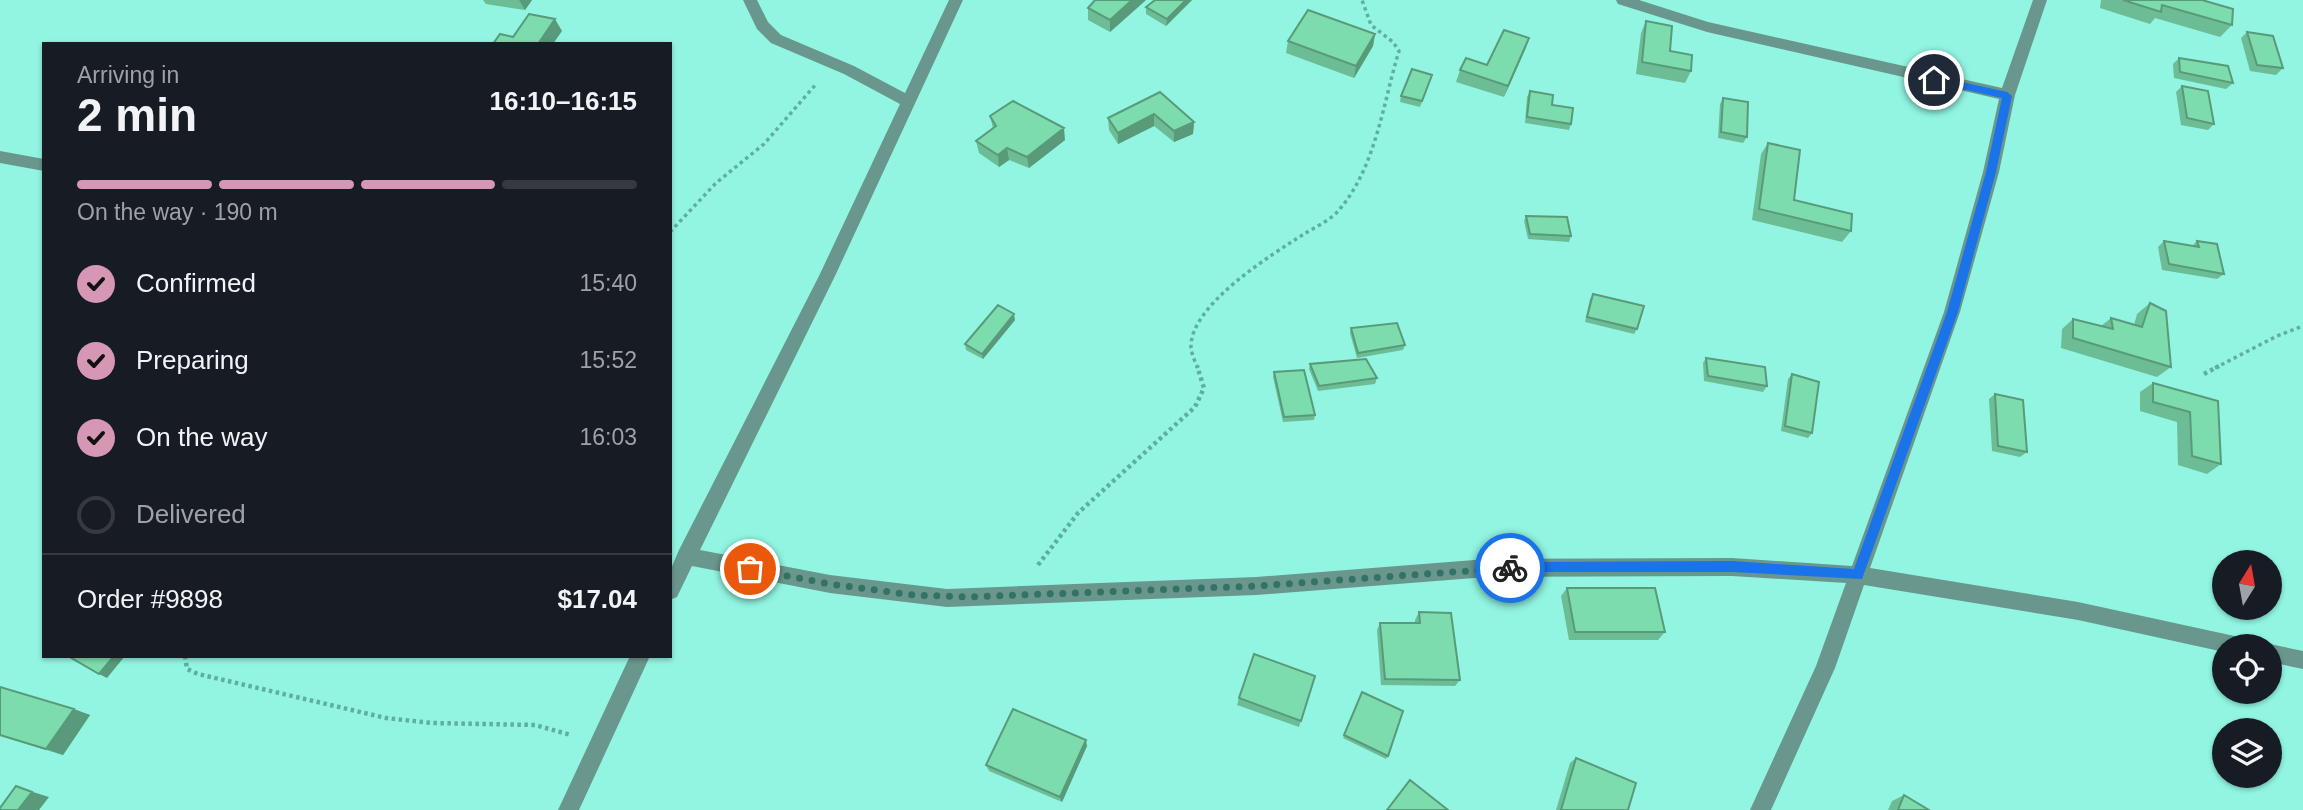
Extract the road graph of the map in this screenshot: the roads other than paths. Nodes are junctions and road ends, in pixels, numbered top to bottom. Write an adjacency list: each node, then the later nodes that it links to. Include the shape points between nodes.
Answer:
1 (750, 0): 6 (street, via 771,36)
2 (956, 0): 6 (street)
3 (1623, 0): 5 (street, via 1707,27)
4 (2040, 0): 5 (street)
5 (2007, 96): 10 (street, via 1952,312)
6 (908, 102): 9 (street, via 827,276)
7 (0, 157): 8 (street)
8 (42, 165)
9 (686, 556): 10 (street, via 800,580 947,597 1269,585 1512,568 1732,567); 11 (street)
10 (1858, 575): 12 (street, via 2078,611); 17 (street, via 1825,668)
11 (672, 587)
12 (2212, 640)
13 (2282, 656): 15 (street)
14 (639, 658): 16 (street)
15 (2303, 660)
16 (568, 810)
17 (1760, 810)

